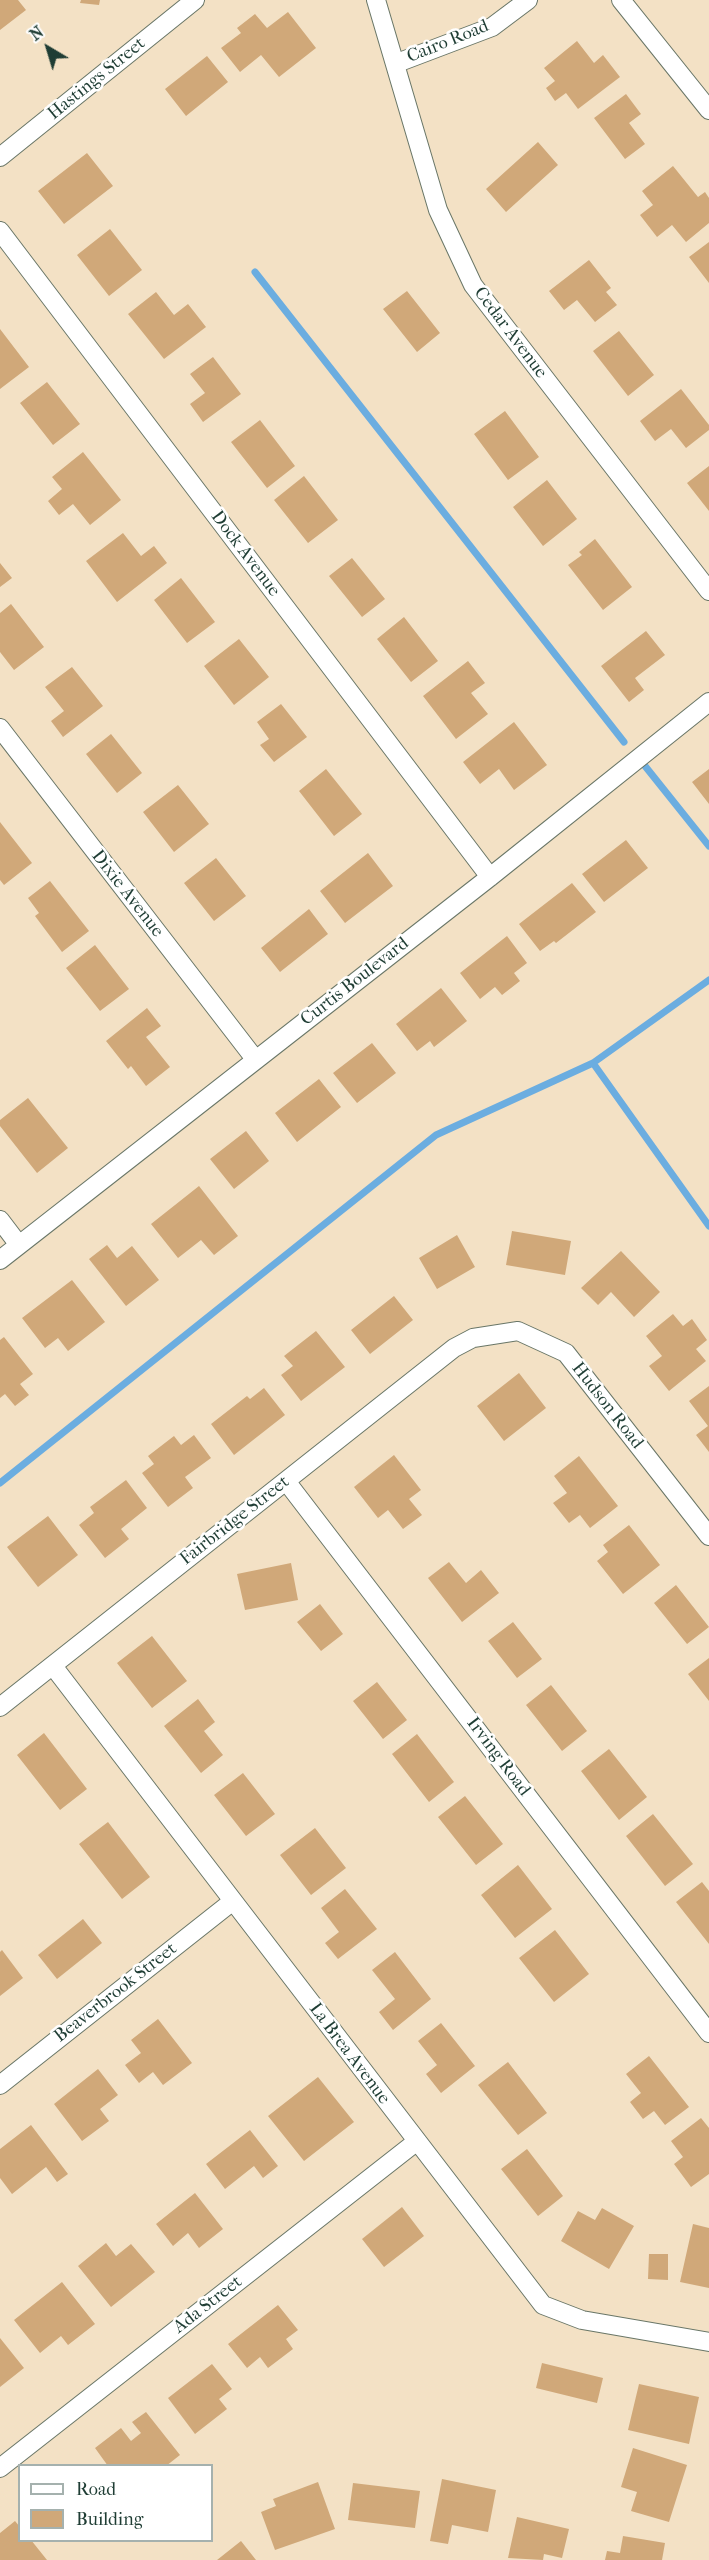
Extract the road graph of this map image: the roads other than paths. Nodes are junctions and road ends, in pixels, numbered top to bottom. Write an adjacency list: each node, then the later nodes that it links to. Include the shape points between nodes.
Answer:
1 (195, 0): 7 (street, Hastings Street)
2 (376, 0): 5 (street, Cedar Avenue)
3 (528, 0): 5 (street, Cairo Road, via 492,27)
4 (621, 0): 6 (street)
5 (397, 63): 9 (street, Cedar Avenue, via 438,210 472,285)
6 (709, 110)
7 (0, 157)
8 (0, 231): 12 (street, Dock Avenue)
9 (709, 591)
10 (709, 702): 12 (street, Curtis Boulevard)
11 (0, 728): 13 (street, Dixie Avenue)
12 (490, 877): 13 (street, Curtis Boulevard)
13 (255, 1059): 15 (street, Curtis Boulevard)
14 (0, 1220): 15 (street)
15 (19, 1245): 16 (street, Curtis Boulevard)
16 (0, 1260)
17 (473, 1338): 18 (street, Fairbridge Street, via 454,1348); 19 (street, Hudson Road, via 518,1331 566,1353)
18 (286, 1481): 20 (street, Fairbridge Street); 23 (street, Irving Road)
19 (707, 1529)
20 (53, 1666): 21 (street, Fairbridge Street); 22 (street, La Brea Avenue)
21 (0, 1707)
22 (233, 1901): 24 (street, Beaverbrook Street); 25 (street, La Brea Avenue)
23 (709, 2033)
24 (0, 2085)
25 (416, 2142): 26 (street, La Brea Avenue, via 543,2305 582,2320); 27 (street, Ada Street)
26 (709, 2342)
27 (0, 2468)

